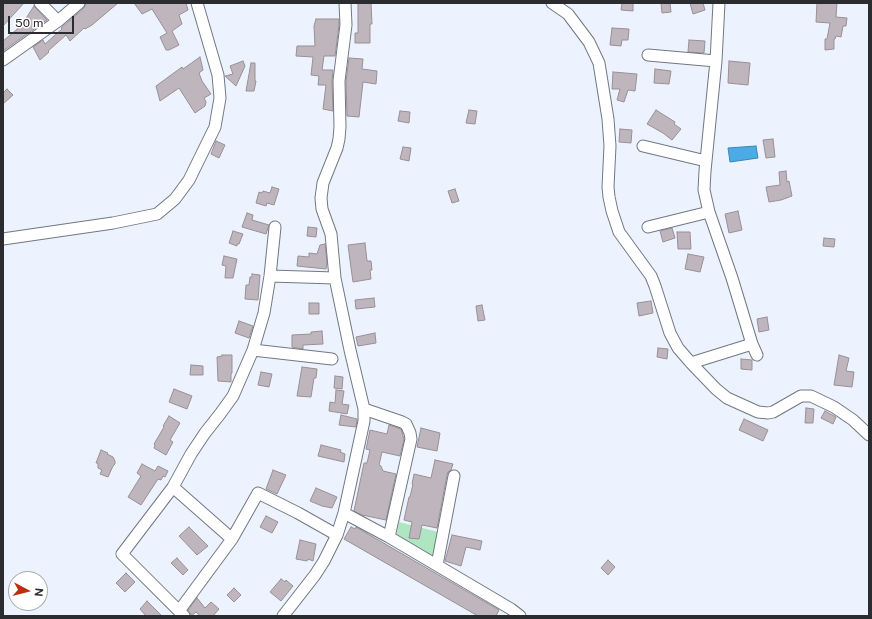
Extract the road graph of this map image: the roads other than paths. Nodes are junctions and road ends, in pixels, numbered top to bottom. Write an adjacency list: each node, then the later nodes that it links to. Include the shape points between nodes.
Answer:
1 (40, 3): 7 (street)
2 (79, 3): 7 (street)
3 (197, 3): 16 (street, via 218,75 220,98 215,126 189,180 175,199 157,214)
4 (345, 3): 18 (street, via 346,25 339,81 339,139 323,183 321,198 332,238)
5 (552, 3): 23 (street, via 568,14 595,52 608,119 608,187 612,211 623,239 653,281 670,333 678,348)
6 (719, 3): 10 (street)
7 (58, 21): 9 (street)
8 (648, 55): 10 (street)
9 (3, 60)
10 (716, 61): 12 (street)
11 (643, 146): 12 (street)
12 (706, 161): 13 (street, via 704,190)
13 (709, 212): 15 (street); 19 (street)
14 (275, 227): 17 (street)
15 (648, 227)
16 (3, 239)
17 (270, 276): 18 (street); 20 (street, via 264,313)
18 (335, 278): 24 (street)
19 (752, 344): 21 (street); 23 (street)
20 (253, 350): 22 (street); 27 (street, via 233,396 202,438)
21 (757, 355)
22 (332, 359)
23 (691, 363): 25 (street, via 728,398 758,412 773,412 801,396 811,396 834,407)
24 (364, 409): 28 (street); 30 (street, via 406,424 410,433 411,439)
25 (869, 435)
26 (454, 476): 32 (street)
27 (173, 487): 31 (street); 33 (street, via 122,554)
28 (344, 513): 29 (street); 30 (street)
29 (337, 535): 31 (street, via 258,493); 34 (street, via 315,575)
30 (389, 537): 32 (street)
31 (232, 539): 33 (street)
32 (437, 565): 35 (street)
33 (181, 613)
34 (283, 616)
35 (520, 616)

